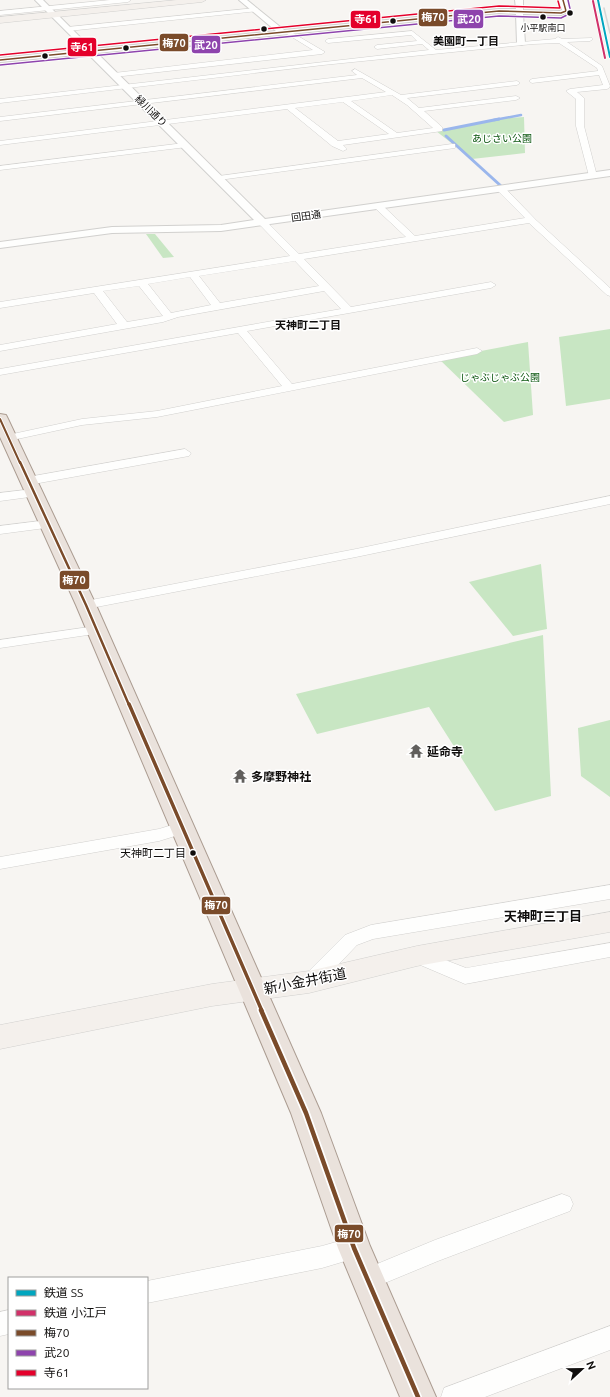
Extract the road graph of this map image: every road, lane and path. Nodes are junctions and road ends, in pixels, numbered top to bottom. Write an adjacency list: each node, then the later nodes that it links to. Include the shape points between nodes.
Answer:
1 (39, 0): 8 (street, 緑川通り)
2 (128, 0): 8 (street)
3 (202, 0): 7 (main road)
4 (243, 0): 9 (street)
5 (519, 0): 10 (street)
6 (563, 0): 10 (street, via 565,12)
7 (106, 9): 8 (main road); 12 (street)
8 (49, 10): 11 (street); 13 (main road); 14 (street, 緑川通り)
9 (256, 10): 14 (street); 15 (street)
10 (520, 11): 15 (street); 20 (street)
11 (0, 13)
12 (113, 16)
13 (0, 20)
14 (68, 30): 22 (street, 緑川通り)
15 (281, 31): 22 (street); 23 (street, via 289,32)
16 (558, 39): 17 (street); 20 (street); 29 (street, via 600,67)
17 (590, 39)
18 (328, 41): 19 (street, via 344,42 412,33)
19 (424, 42): 21 (street); 24 (street)
20 (521, 43): 24 (street)
21 (368, 48)
22 (90, 51): 25 (street); 30 (street, 緑川通り)
23 (319, 51): 26 (street); 27 (street)
24 (435, 52): 27 (street, via 361,57)
25 (0, 60)
26 (230, 62): 28 (street); 30 (street)
27 (339, 62): 28 (street); 31 (street)
28 (243, 73): 35 (street); 37 (street, via 251,79 247,80)
29 (602, 73): 32 (street); 60 (street, via 607,87 570,91 580,98 580,126)
30 (114, 75): 35 (street, 緑川通り)
31 (364, 76): 34 (street); 37 (street)
32 (532, 81)
33 (517, 83): 39 (street)
34 (382, 86): 36 (street); 39 (street)
35 (126, 87): 42 (street); 43 (street, 緑川通り)
36 (367, 88)
37 (262, 89): 38 (street); 43 (street)
38 (274, 95)
39 (397, 95): 41 (street); 45 (street)
40 (516, 98): 45 (street)
41 (345, 100): 44 (street); 52 (street)
42 (0, 101)
43 (142, 103): 47 (street, 緑川通り); 49 (street)
44 (289, 107): 50 (street); 54 (street)
45 (418, 110): 52 (street, via 439,129)
46 (165, 113): 47 (street)
47 (150, 115): 50 (street, 緑川通り)
48 (0, 119): 49 (street)
49 (60, 119): 51 (street)
50 (163, 123): 51 (street); 55 (street, 緑川通り)
51 (72, 134): 53 (street)
52 (395, 135): 54 (street)
53 (0, 143)
54 (335, 144): 57 (street)
55 (184, 145): 58 (street); 61 (street, 緑川通り)
56 (452, 146): 57 (street)
57 (356, 159): 61 (street)
58 (0, 168)
59 (610, 173): 60 (street, 回田通)
60 (593, 176): 62 (street, 回田通)
61 (219, 178): 65 (street, 緑川通り)
62 (501, 189): 63 (street, 回田通); 64 (street)
63 (378, 206): 65 (street, 回田通); 66 (street)
64 (531, 220): 66 (street); 74 (street)
65 (262, 222): 67 (street, 回田通, via 199,229 104,230); 68 (street)
66 (413, 239): 68 (street)
67 (0, 245)
68 (297, 258): 69 (street); 72 (street)
69 (193, 275): 70 (street); 76 (street)
70 (142, 283): 73 (street); 78 (street)
71 (491, 285): 77 (street)
72 (326, 288): 76 (street); 77 (street)
73 (98, 290): 75 (street); 79 (street)
74 (610, 293)
75 (0, 305)
76 (218, 307): 78 (street)
77 (348, 310): 80 (street)
78 (168, 316): 79 (street)
79 (124, 326): 81 (street)
80 (240, 329): 83 (street); 84 (street)
81 (0, 348)
82 (477, 351): 84 (street)
83 (0, 372)
84 (290, 388): 85 (street, via 152,415)
85 (3, 427): 87 (main road)
86 (185, 453): 87 (street)
87 (31, 487): 88 (street); 90 (main road)
88 (0, 497)
89 (610, 500): 92 (street, via 356,553)
90 (48, 524): 91 (street); 92 (main road)
91 (0, 530)
92 (86, 605): 93 (main road)
93 (96, 630): 94 (street); 95 (main road)
94 (0, 644)
95 (182, 828): 96 (street, via 159,835); 102 (main road)
96 (0, 863)
97 (610, 892): 101 (street, via 371,932 351,940)
98 (610, 922): 100 (main road, 新小金井街道)
99 (610, 950): 100 (street, via 465,976)
100 (417, 956): 101 (main road, 新小金井街道)
101 (310, 982): 102 (main road, 新小金井街道)
102 (253, 991): 103 (main road, 新小金井街道, via 212,995); 105 (main road, via 306,1113)
103 (0, 1037)
104 (562, 1204): 106 (street, via 435,1251)
105 (354, 1248): 106 (main road); 107 (street, via 322,1257)
106 (368, 1280): 109 (main road)
107 (148, 1292)
108 (610, 1338): 110 (street)
109 (418, 1397)
110 (453, 1397)

